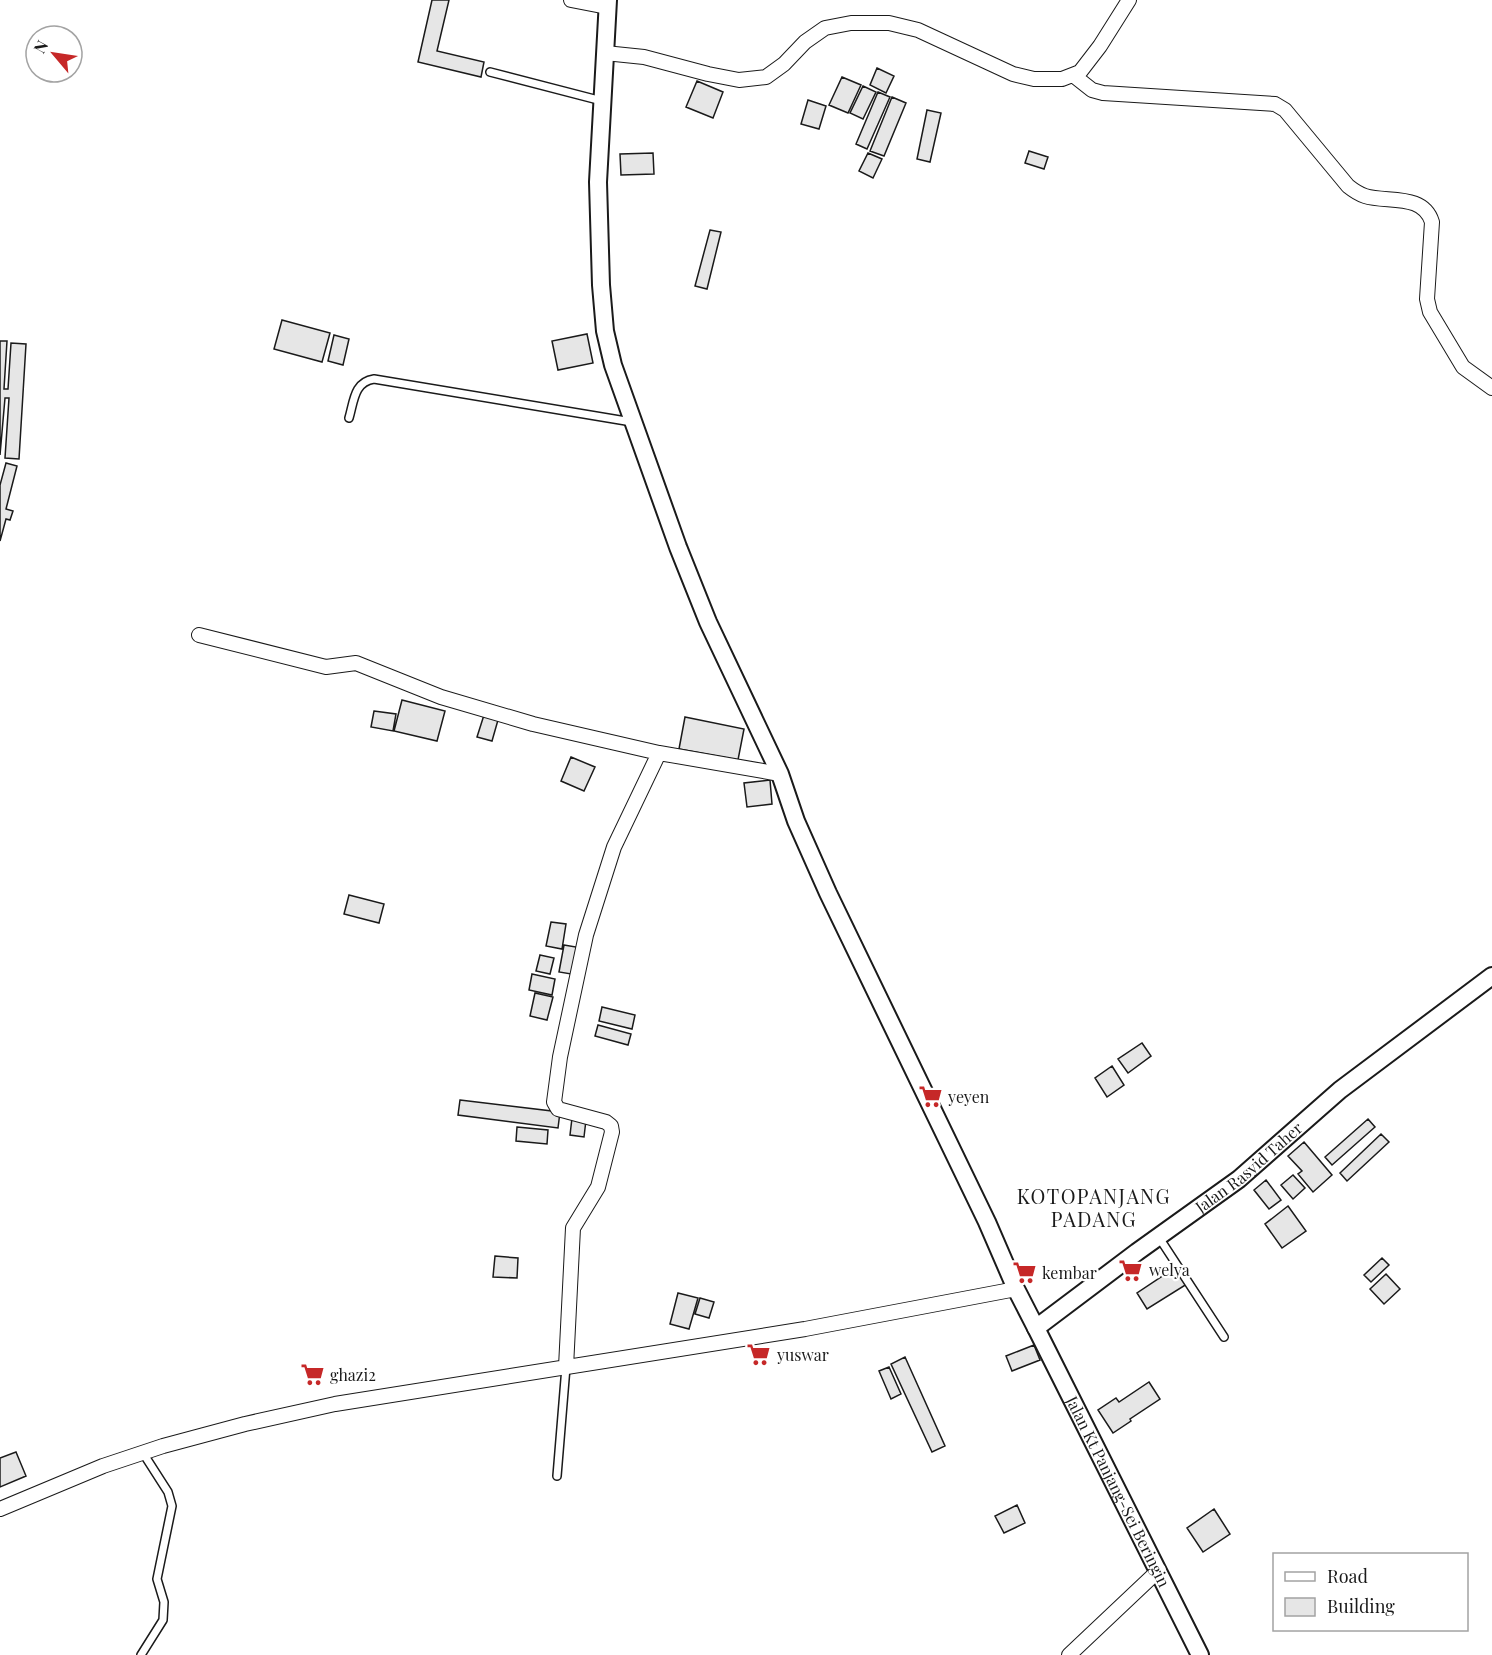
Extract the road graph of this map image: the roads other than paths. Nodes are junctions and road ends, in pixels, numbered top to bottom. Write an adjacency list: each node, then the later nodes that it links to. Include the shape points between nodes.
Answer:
1 (571, 0): 3 (street)
2 (1129, 0): 6 (street, via 1100,46 1080,72)
3 (607, 3): 4 (street)
4 (604, 53): 6 (street, via 644,57 739,80 766,77 825,28 889,23 918,30 1012,74 1034,79); 7 (street)
5 (490, 72): 7 (lane)
6 (1073, 75): 8 (street, via 1092,90 1103,93 1275,104 1355,191 1409,201 1421,207 1432,222 1427,299 1430,312 1463,367)
7 (602, 100): 10 (street, via 598,182 605,331)
8 (1492, 387)
9 (349, 418): 10 (lane, via 360,385 374,379)
10 (635, 423): 13 (street, via 708,622)
11 (199, 635): 12 (street, via 326,667 356,663 441,697 522,721)
12 (659, 753): 13 (street); 19 (street, via 614,847 586,935 560,1057 556,1107 601,1120 611,1126 612,1132 598,1187 573,1228)
13 (780, 774): 16 (street, via 828,893)
14 (1492, 976): 15 (street, Jalan Rasyid Taher, via 1340,1090 1239,1179)
15 (1158, 1236): 17 (street, Jalan Rasyid Taher); 18 (lane)
16 (1016, 1289): 17 (street); 19 (street, via 805,1329)
17 (1036, 1328): 23 (street, Jalan Kt Panjang-Sei Beringin)
18 (1224, 1336)
19 (566, 1367): 20 (street, via 334,1404); 21 (lane)
20 (143, 1453): 22 (street); 24 (lane, via 168,1492 172,1506 157,1579 164,1602 163,1620)
21 (557, 1476)
22 (0, 1509)
23 (1159, 1570): 25 (street); 26 (street, Jalan Kt Panjang-Sei Beringin)
24 (141, 1655)
25 (1069, 1655)
26 (1200, 1655)

